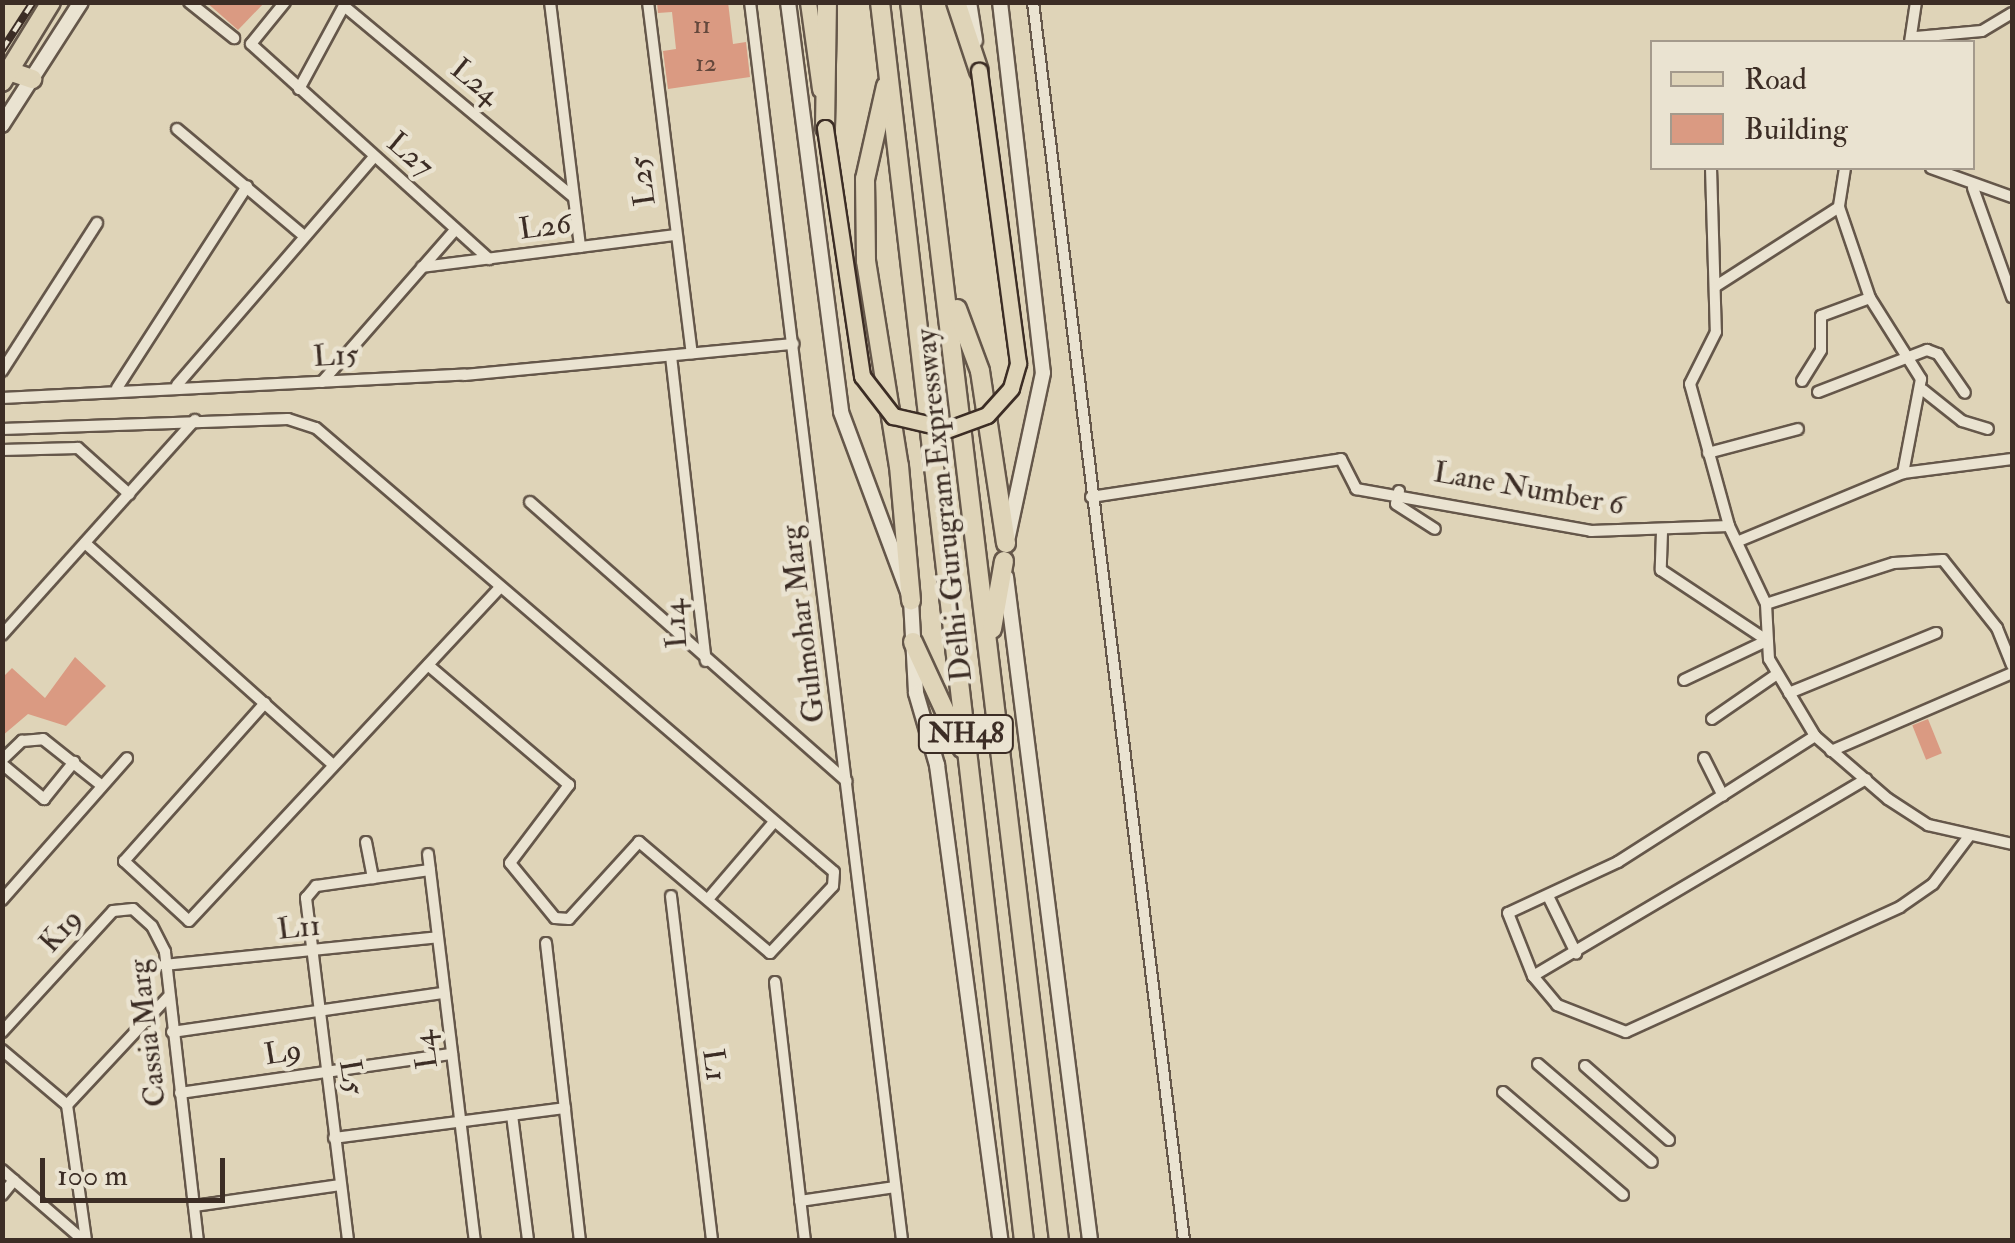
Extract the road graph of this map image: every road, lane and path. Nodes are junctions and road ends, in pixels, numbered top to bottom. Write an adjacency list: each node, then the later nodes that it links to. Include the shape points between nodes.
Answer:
1 (51, 2): 24 (highway)
2 (81, 2): 25 (main road)
3 (189, 2): 20 (street)
4 (285, 2): 26 (street, L27, via 251,44)
5 (550, 2): 36 (street)
6 (648, 2): 41 (street, L25)
7 (750, 2): 50 (street, Gulmohar Marg)
8 (788, 2): 82 (main road, via 841,412)
9 (808, 2): 28 (main road)
10 (827, 2): 28 (highway)
11 (880, 2): 22 (highway, Delhi-Gurugram Expressway / NH48)
12 (910, 2): 46 (highway, Delhi-Gurugram Expressway / NH48)
13 (956, 2): 23 (highway)
14 (969, 2): 23 (main road)
15 (1000, 2): 80 (main road, via 1042,373)
16 (1033, 2): 73 (street)
17 (1916, 2): 21 (street)
18 (345, 4): 26 (street); 36 (street, L24)
19 (2012, 13): 21 (street, via 1987,29)
20 (234, 38)
21 (1913, 40)
22 (889, 70): 82 (highway, via 865,179 866,261 900,466); 104 (highway, Delhi-Gurugram Expressway / NH48)
23 (979, 70): 28 (main road, bridge, via 1018,363 1010,388 986,415 949,429 893,416 862,376)
24 (5, 74): 25 (highway)
25 (32, 79): 27 (main road)
26 (299, 89): 30 (street, L27)
27 (2, 125)
28 (825, 128)
29 (177, 129): 34 (street)
30 (374, 157): 40 (street, L27); 42 (street)
31 (1711, 170): 47 (street)
32 (1845, 170): 38 (street)
33 (1935, 170): 35 (street)
34 (247, 186): 42 (street); 58 (street)
35 (1973, 188): 37 (street); 48 (street)
36 (573, 197): 43 (street)
37 (2012, 197)
38 (1840, 208): 47 (street); 49 (street)
39 (97, 223): 54 (street)
40 (456, 229): 44 (street, L27); 45 (street)
41 (674, 235): 43 (street, L26); 51 (street, L25)
42 (304, 236): 57 (street)
43 (580, 247): 44 (street, L26)
44 (489, 259): 45 (street, L26)
45 (422, 267): 56 (street)
46 (947, 280): 80 (highway, via 980,370); 88 (highway, Delhi-Gurugram Expressway / NH48)
47 (1716, 286): 68 (street, via 1714,342 1690,384)
48 (2012, 297)
49 (1870, 298): 52 (street); 55 (street, via 1821,316 1821,350)
50 (794, 344): 51 (street, L15); 107 (street, Gulmohar Marg)
51 (692, 354): 53 (street, L15)
52 (1909, 355): 59 (street); 60 (street); 61 (street, via 1936,351)
53 (672, 356): 56 (street, L15); 89 (street, L14)
54 (2, 371)
55 (1802, 381)
56 (322, 382): 57 (street, L15)
57 (176, 385): 58 (street, L15)
58 (117, 388): 62 (street, L15)
59 (1923, 390): 66 (street, via 1962,422); 70 (street)
60 (1818, 392)
61 (1965, 393)
62 (2, 398)
63 (195, 420): 65 (street); 72 (street); 81 (street, via 288,420 316,428)
64 (1798, 428): 68 (street)
65 (2, 429)
66 (1988, 429)
67 (2, 450): 72 (street, via 78,448)
68 (1708, 453): 75 (street)
69 (2012, 459): 70 (street)
70 (1903, 473): 78 (street)
71 (1399, 491): 73 (street, Lane Number 6, via 1356,489 1341,459); 76 (street, via 1396,504); 77 (street, Lane Number 6, via 1590,531)
72 (128, 494): 79 (street)
73 (1091, 497): 169 (street)
74 (530, 502): 89 (street, L14)
75 (1729, 526): 77 (street, Lane Number 6); 78 (street)
76 (1435, 529)
77 (1662, 532): 86 (street, via 1661,570)
78 (1739, 542): 83 (street)
79 (84, 544): 85 (street); 96 (street)
80 (1005, 552): 88 (highway); 168 (main road)
81 (500, 587): 90 (street); 110 (street)
82 (911, 600): 87 (main road)
83 (1766, 604): 86 (street); 91 (street, via 1894,563 1944,560 1997,628)
84 (1936, 634): 95 (street)
85 (2, 635)
86 (1762, 640): 92 (street); 94 (street)
87 (913, 642): 104 (highway); 165 (main road, via 916,693 937,765)
88 (988, 652): 167 (highway, Delhi-Gurugram Expressway / NH48)
89 (706, 661): 107 (street)
90 (428, 665): 105 (street); 119 (street, via 569,785 510,863 554,918 569,919 639,842)
91 (2012, 665)
92 (1777, 674): 95 (street); 97 (street)
93 (2012, 674): 99 (street)
94 (1684, 680)
95 (1789, 693): 98 (street)
96 (264, 704): 105 (street); 105 (street, via 124,861 180,918 198,918)
97 (1712, 719)
98 (1816, 736): 99 (street); 109 (street)
99 (1831, 751): 106 (street)
100 (127, 758): 108 (street)
101 (1704, 758): 109 (street)
102 (2, 762): 103 (street, via 33,737); 103 (street, via 44,799)
103 (74, 762): 108 (street)
104 (969, 762): 166 (highway, Delhi-Gurugram Expressway / NH48)
105 (332, 764)
106 (1866, 780): 111 (street, via 1928,824); 125 (street)
107 (847, 781): 151 (street, Gulmohar Marg)
108 (102, 786): 120 (street)
109 (1724, 796): 118 (street)
110 (773, 823): 119 (street); 119 (street, via 836,878 777,951 764,950)
111 (1970, 835): 113 (street); 127 (street, via 1934,884 1900,908 1626,1032 1567,1013)
112 (366, 842): 116 (street)
113 (2012, 844)
114 (428, 854): 115 (street, L4)
115 (430, 870): 116 (street); 121 (street, L4)
116 (373, 878): 124 (street, L5, via 316,886 306,898)
117 (671, 896): 162 (street, L1)
118 (1548, 896): 125 (street); 127 (street, via 1504,919)
119 (709, 898)
120 (2, 900)
121 (438, 936): 124 (street, L11); 129 (street, L4)
122 (162, 939): 126 (street, Cassia Marg); 132 (street, K19, via 133,909 113,910)
123 (546, 944): 142 (street)
124 (309, 952): 126 (street, L11); 131 (street, L5)
125 (1576, 953): 127 (street)
126 (164, 965): 130 (street, Cassia Marg)
127 (1533, 976)
128 (775, 982): 154 (street)
129 (444, 993): 131 (street); 135 (street, L4)
130 (168, 996): 133 (street, Cassia Marg); 141 (street)
131 (317, 1011): 133 (street); 138 (street, L5)
132 (2, 1032)
133 (172, 1032): 139 (street, Cassia Marg)
134 (2, 1050): 141 (street)
135 (452, 1054): 138 (street, L9); 144 (street, L4)
136 (1538, 1064): 147 (street)
137 (1585, 1066): 146 (street)
138 (325, 1072): 139 (street, L9); 145 (street, L5)
139 (180, 1092): 155 (street, Cassia Marg)
140 (1503, 1092): 153 (street)
141 (67, 1105): 156 (street)
142 (564, 1108): 143 (street); 161 (street)
143 (512, 1114): 144 (street); 160 (street)
144 (460, 1121): 145 (street); 159 (street, L4)
145 (334, 1138): 150 (street, L5)
146 (1669, 1140)
147 (1652, 1162)
148 (2, 1170): 149 (street)
149 (14, 1180): 152 (street); 156 (street)
150 (340, 1185): 155 (street); 158 (street, L5)
151 (895, 1187): 154 (street); 164 (street, Gulmohar Marg)
152 (2, 1194)
153 (1623, 1195)
154 (800, 1201): 163 (street)
155 (194, 1206): 157 (street, Cassia Marg)
156 (85, 1240)
157 (198, 1240)
158 (348, 1240)
159 (474, 1240)
160 (528, 1240)
161 (580, 1240)
162 (712, 1240)
163 (805, 1240)
164 (902, 1240)
165 (1000, 1240)
166 (1024, 1240)
167 (1059, 1240)
168 (1090, 1240)
169 (1184, 1240)

